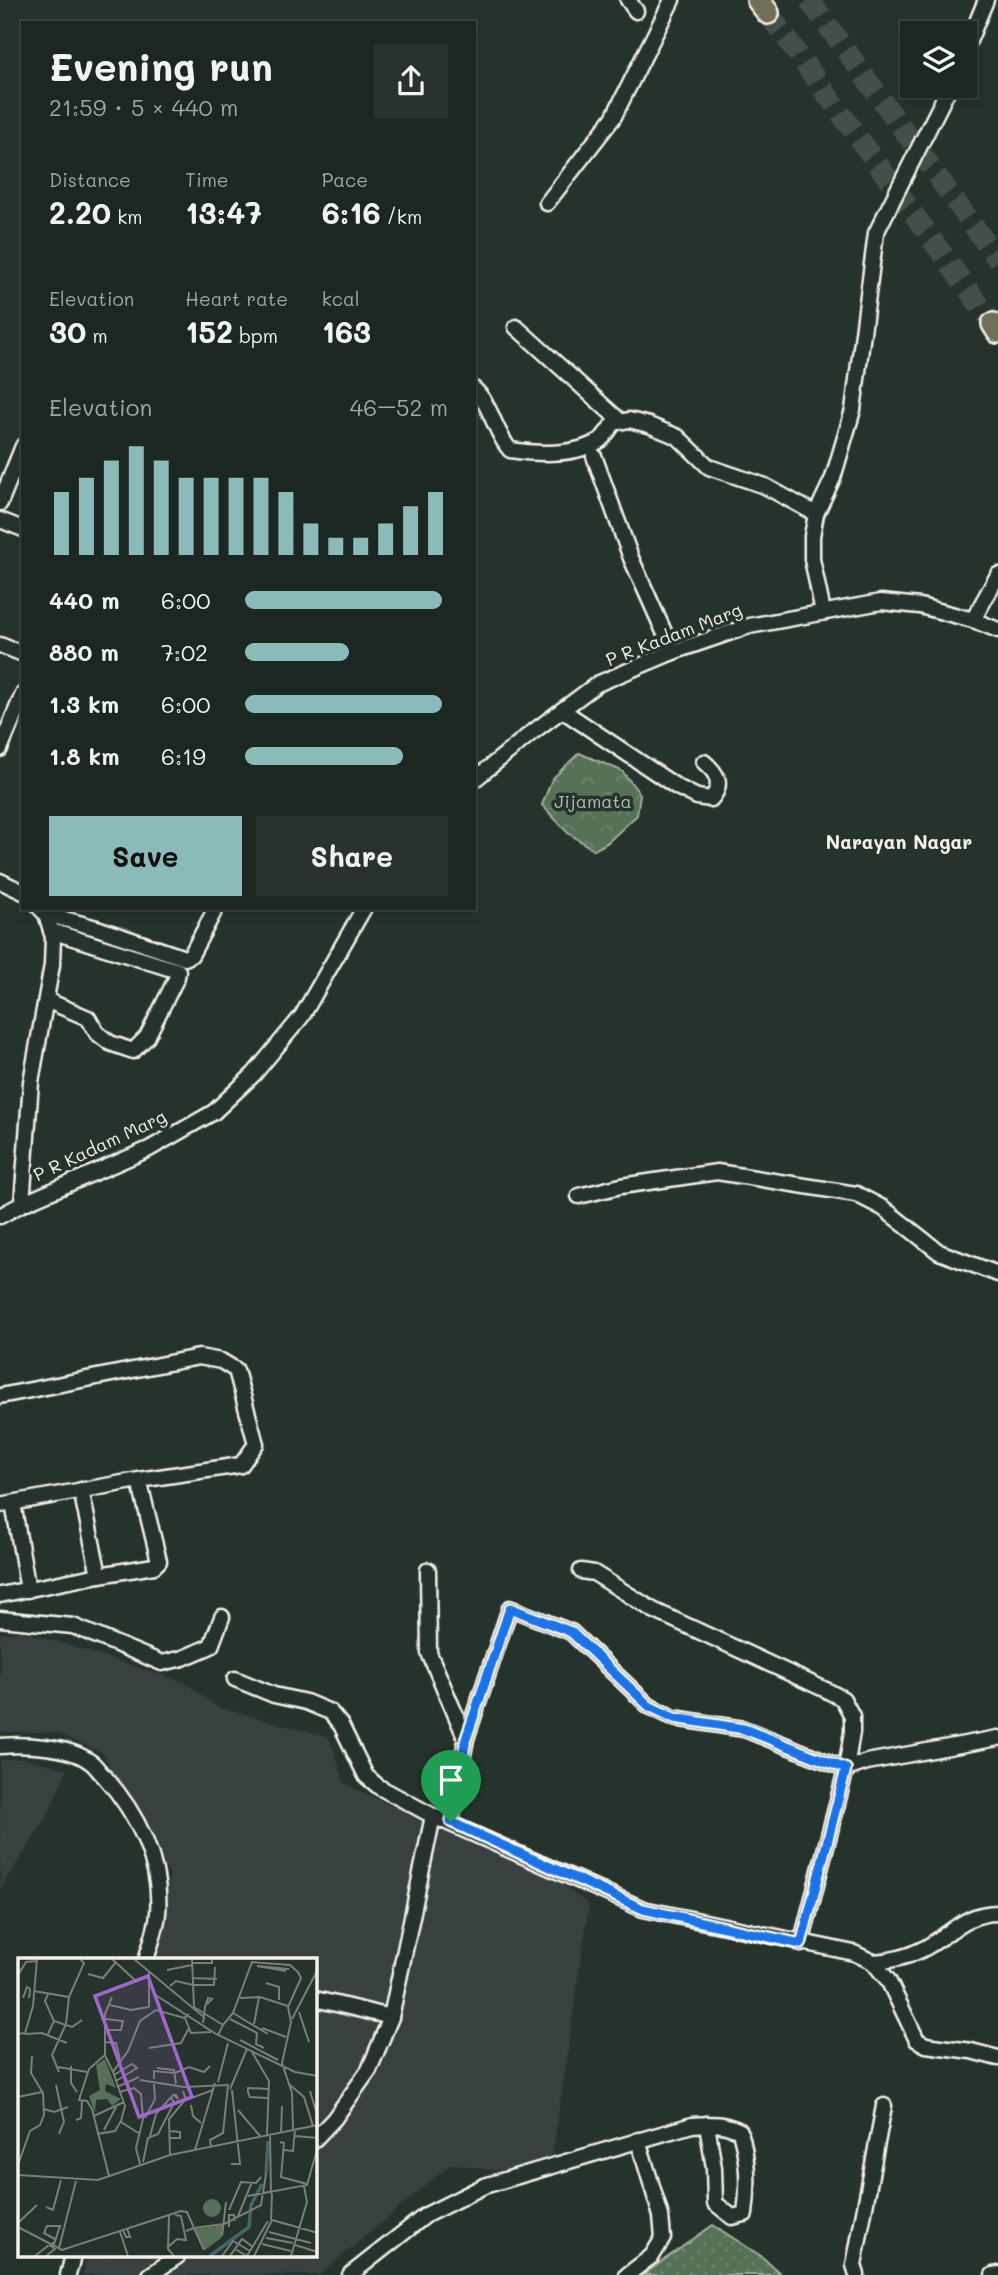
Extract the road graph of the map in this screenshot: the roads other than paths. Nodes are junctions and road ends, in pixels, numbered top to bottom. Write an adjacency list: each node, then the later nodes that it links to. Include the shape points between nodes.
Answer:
1 (672, 0): 5 (street, via 613,118)
2 (986, 0): 3 (street)
3 (977, 22)
4 (944, 98): 12 (street, via 876,233 853,410 833,478)
5 (547, 202)
6 (516, 327): 8 (street)
7 (476, 391): 8 (street, via 485,399 500,439 510,450 533,454 573,450 601,440)
8 (619, 420): 12 (street, via 649,425 678,437 709,467 765,486)
9 (21, 452): 11 (street)
10 (594, 456): 21 (street, via 631,558)
11 (0, 503)
12 (816, 514): 16 (street, via 812,559)
13 (0, 520): 14 (street)
14 (21, 528)
15 (998, 575): 17 (street)
16 (823, 612): 17 (street, P R Kadam Marg, via 881,602 920,606); 21 (street, P R Kadam Marg, via 749,626)
17 (973, 620): 18 (street, P R Kadam Marg)
18 (998, 630)
19 (0, 645): 20 (street)
20 (21, 652)
21 (673, 652): 23 (street, P R Kadam Marg, via 597,684)
22 (21, 699): 24 (street)
23 (562, 710): 25 (street, via 677,787 711,799 719,782 716,772); 26 (street, P R Kadam Marg)
24 (0, 749)
25 (704, 762)
26 (476, 778)
27 (0, 881): 28 (street)
28 (21, 891)
29 (215, 910): 31 (street, via 191,955 185,958)
30 (363, 910): 35 (street, P R Kadam Marg, via 302,1016 254,1074 214,1112 149,1149)
31 (43, 911): 32 (street)
32 (51, 931): 33 (street); 33 (street, via 178,971 147,1037 133,1052 97,1033 88,1018)
33 (46, 1000): 35 (street, via 31,1082)
34 (579, 1196): 37 (street, via 718,1172 856,1194 883,1208 939,1252)
35 (22, 1204): 36 (street, P R Kadam Marg)
36 (0, 1216)
37 (998, 1273)
38 (0, 1396): 39 (street, via 199,1357 221,1361 236,1370 256,1444 241,1465)
39 (139, 1480): 40 (street); 44 (street, via 159,1561 154,1566)
40 (81, 1490): 41 (street); 44 (street)
41 (6, 1504): 45 (street)
42 (428, 1570): 51 (street, via 429,1653)
43 (581, 1572): 53 (street, via 594,1573 653,1610 843,1699 852,1716)
44 (99, 1575): 45 (street)
45 (28, 1590): 46 (street)
46 (0, 1595)
47 (222, 1617): 48 (street, via 211,1646 162,1663 73,1626)
48 (0, 1619)
49 (235, 1679): 54 (street, via 330,1712 366,1776)
50 (998, 1738): 53 (street)
51 (466, 1739): 53 (street, via 510,1608 571,1632 649,1706 674,1718 744,1729); 55 (street)
52 (0, 1746): 58 (street, via 24,1744 89,1760 116,1790 150,1849 156,1878 158,1914)
53 (846, 1769): 57 (street)
54 (433, 1816): 55 (street); 61 (street)
55 (451, 1822): 57 (street, via 643,1909)
56 (998, 1913): 59 (street, via 970,1917 922,1950)
57 (801, 1944): 59 (street, via 853,1953)
58 (147, 1958)
59 (873, 1962): 62 (street, via 888,1980 917,2040)
60 (317, 1999): 61 (street)
61 (391, 2017): 65 (street, via 369,2070)
62 (998, 2058)
63 (884, 2106): 73 (street, via 854,2265)
64 (707, 2124): 64 (street, via 740,2131 749,2188 745,2214 732,2217 715,2203); 66 (street)
65 (317, 2137)
66 (638, 2140): 71 (street, via 484,2186 426,2215); 72 (street, via 661,2216 663,2238 652,2256)
67 (72, 2258): 69 (street)
68 (175, 2258): 70 (street)
69 (68, 2275)
70 (150, 2275)
71 (350, 2275)
72 (627, 2275)
73 (857, 2275)

